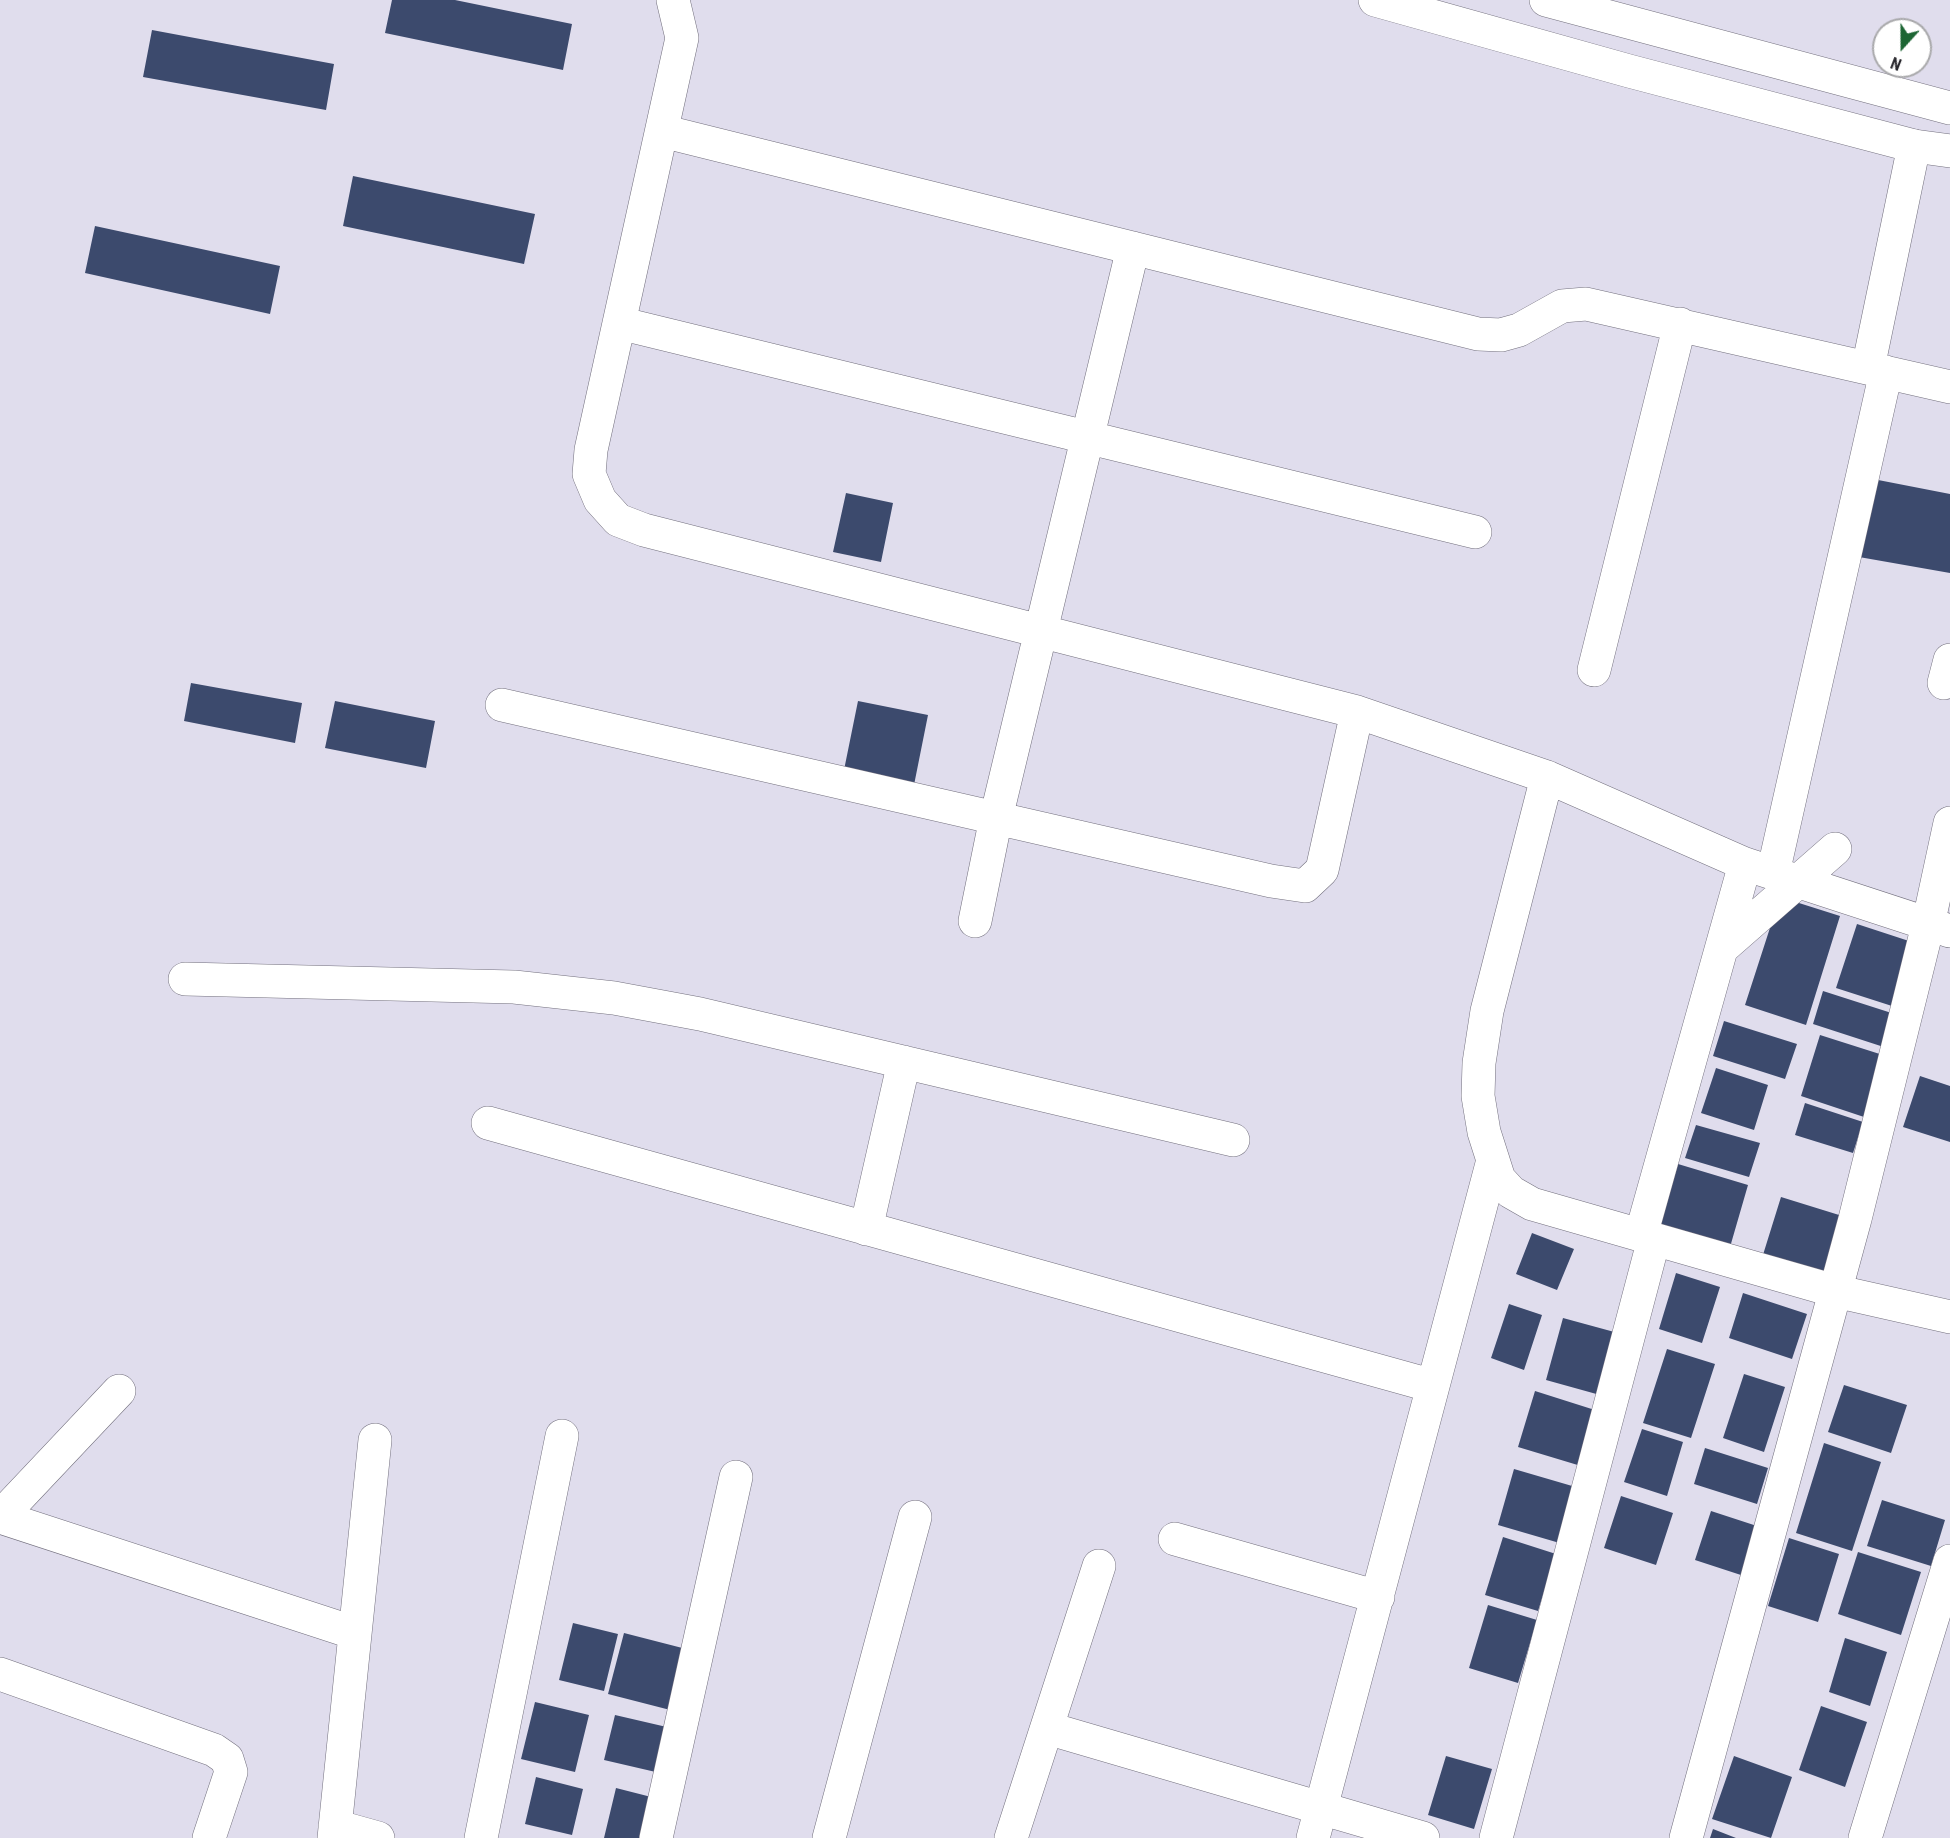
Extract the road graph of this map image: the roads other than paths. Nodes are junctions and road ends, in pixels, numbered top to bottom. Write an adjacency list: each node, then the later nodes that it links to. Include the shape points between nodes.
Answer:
1 (673, 0): 5 (street, via 682,39)
2 (1375, 0): 6 (street)
3 (1546, 0): 4 (street)
4 (1950, 108)
5 (662, 131): 8 (street); 9 (street)
6 (1914, 146): 7 (street); 11 (street)
7 (1950, 151)
8 (1133, 248): 10 (street, via 1478,334 1502,335 1562,306 1586,304); 13 (street)
9 (619, 322): 13 (street); 15 (street, via 591,450 590,474 600,500 618,520 644,530)
10 (1680, 324): 11 (street); 16 (street)
11 (1877, 370): 12 (street); 23 (street)
12 (1950, 387)
13 (1087, 437): 14 (street); 15 (street)
14 (1475, 532)
15 (1040, 629): 18 (street); 20 (street)
16 (1594, 670)
17 (502, 705): 20 (street)
18 (1357, 712): 19 (street); 20 (street, via 1322,870 1305,886)
19 (1547, 777): 23 (street); 31 (street, via 1486,1011 1479,1096)
20 (996, 818): 24 (street)
21 (1950, 823): 25 (street)
22 (1835, 849): 23 (street)
23 (1772, 872): 25 (street); 26 (street); 26 (street)
24 (975, 921)
25 (1939, 928): 34 (street)
26 (1722, 948): 33 (street)
27 (185, 979): 28 (street, via 514,987 614,998)
28 (904, 1062): 30 (street); 32 (street)
29 (488, 1123): 32 (street)
30 (1233, 1140)
31 (1493, 1160): 33 (street, via 1499,1179 1511,1192 1532,1204); 36 (street)
32 (866, 1229): 36 (street)
33 (1647, 1237): 34 (street); 59 (street)
34 (1835, 1291): 35 (street); 60 (street)
35 (1950, 1317)
36 (1433, 1386): 46 (street)
37 (119, 1391): 41 (street)
38 (562, 1436): 54 (street)
39 (375, 1440): 47 (street)
40 (736, 1477): 55 (street)
41 (0, 1517): 47 (street)
42 (915, 1517): 56 (street)
43 (1175, 1539): 46 (street)
44 (1950, 1561): 61 (street)
45 (1099, 1566): 49 (street)
46 (1378, 1597): 50 (street)
47 (355, 1633): 51 (street)
48 (0, 1674): 52 (street, via 214,1750 227,1759 231,1772)
49 (1047, 1728): 50 (street); 57 (street)
50 (1317, 1823): 58 (street)
51 (334, 1832): 53 (street)
52 (209, 1838)
53 (378, 1838)
54 (481, 1838)
55 (656, 1838)
56 (829, 1838)
57 (1011, 1838)
58 (1423, 1838)
59 (1496, 1838)
60 (1686, 1838)
61 (1865, 1838)

